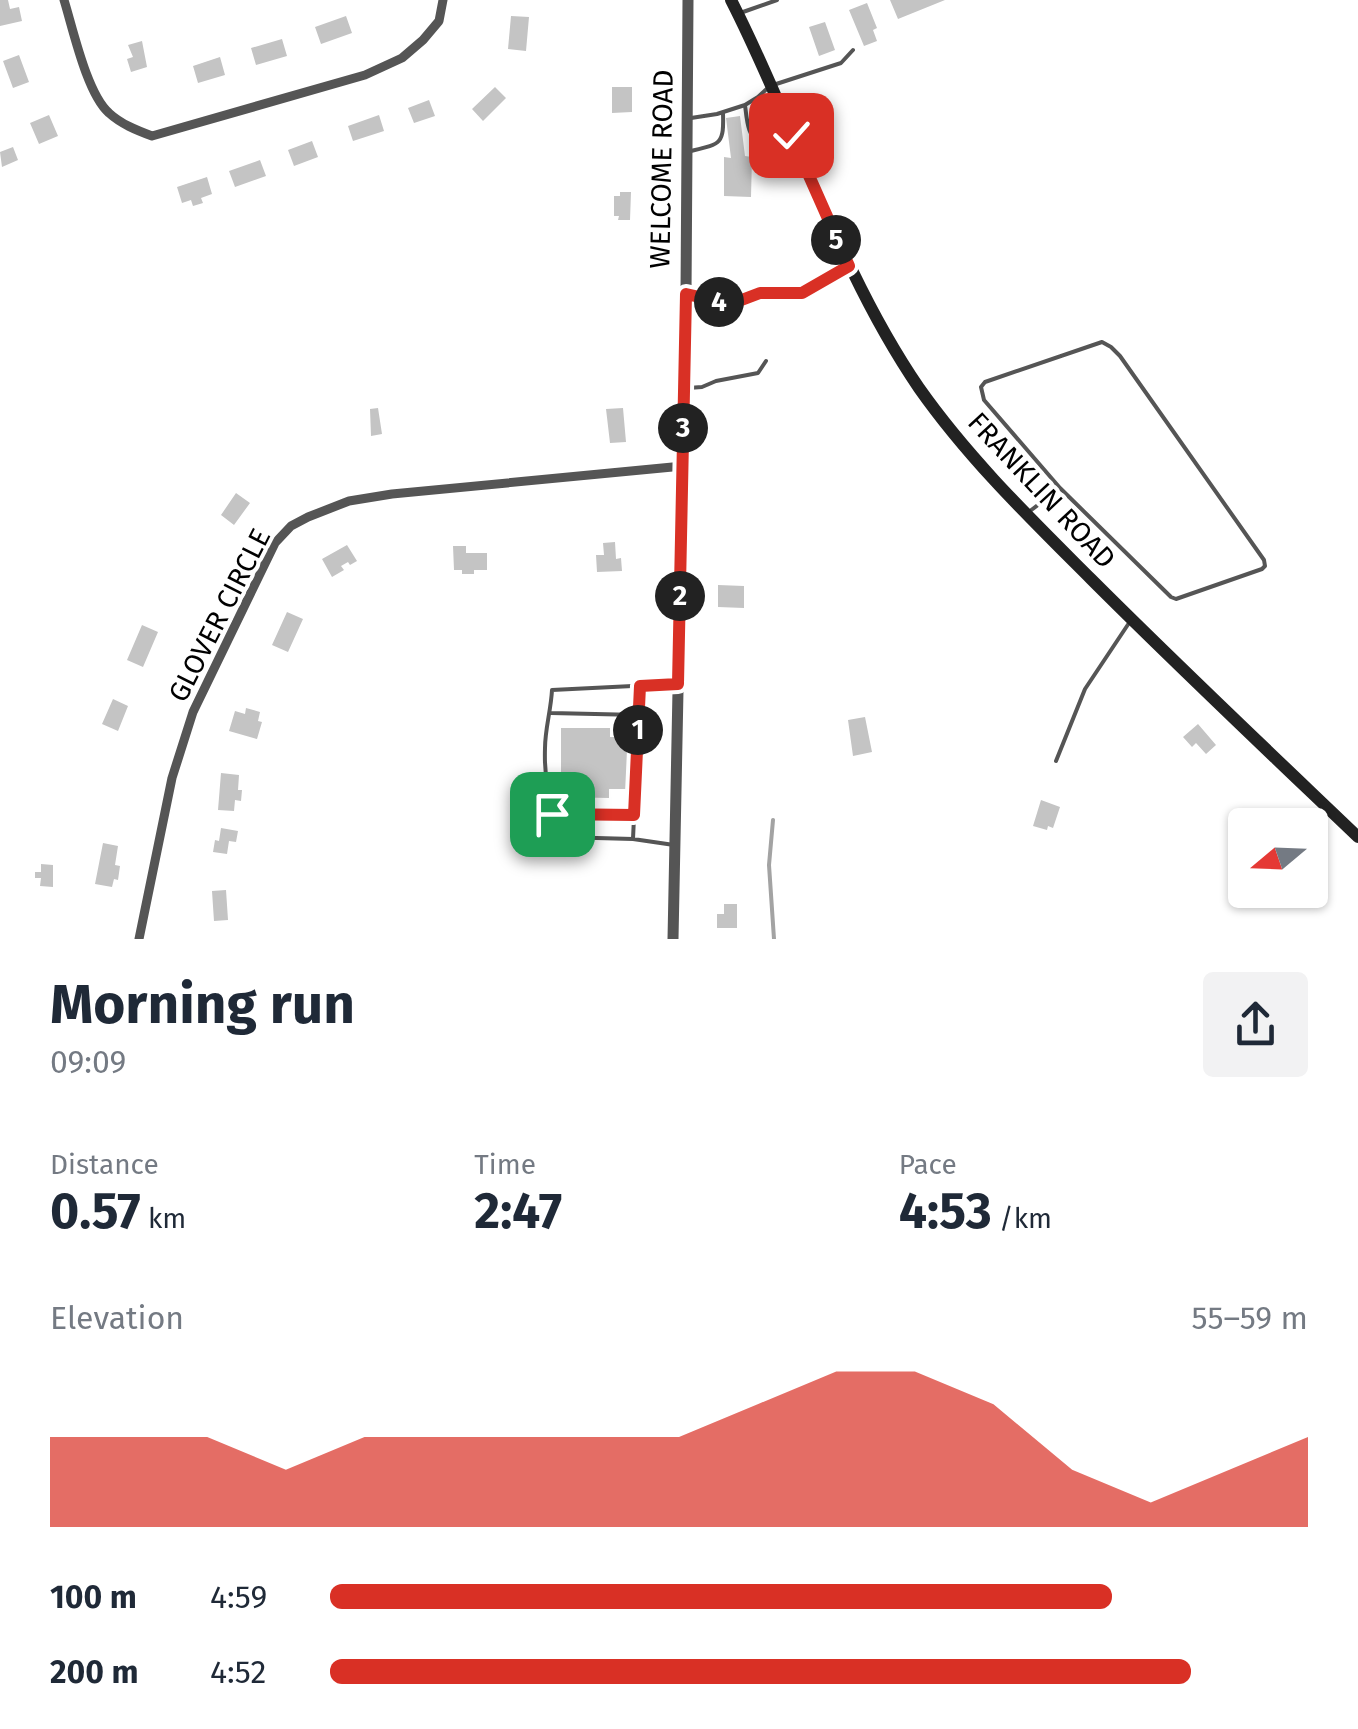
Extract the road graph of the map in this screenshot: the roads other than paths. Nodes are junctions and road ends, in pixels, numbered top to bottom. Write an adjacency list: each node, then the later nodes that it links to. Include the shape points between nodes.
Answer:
1 (64, 0): 2 (street, via 105,110 152,136 365,75 402,58 438,21)
2 (444, 0)
3 (688, 0): 11 (street, WELCOME ROAD)
4 (731, 0): 6 (main road, FRANKLIN ROAD)
5 (777, 0): 6 (lane)
6 (738, 14): 8 (main road, FRANKLIN ROAD)
7 (854, 50): 8 (lane, via 841,63)
8 (770, 86): 9 (lane); 12 (main road, FRANKLIN ROAD)
9 (745, 104): 10 (lane); 12 (lane, via 755,142 762,146)
10 (722, 112): 11 (lane); 13 (lane, via 720,142)
11 (687, 119): 13 (street, WELCOME ROAD)
12 (791, 135): 14 (main road, FRANKLIN ROAD)
13 (686, 152): 15 (street, WELCOME ROAD)
14 (849, 266): 15 (lane, via 802,293 760,293 731,304); 20 (main road, FRANKLIN ROAD, via 918,387)
15 (686, 294): 17 (street, WELCOME ROAD)
16 (766, 361): 17 (lane, via 758,372)
17 (684, 388): 18 (street, WELCOME ROAD)
18 (682, 466): 22 (street, WELCOME ROAD); 32 (street, GLOVER CIRCLE, via 392,494 349,501 291,526 275,543 192,712)
19 (1060, 488): 19 (lane, via 1172,598 1265,566 1120,356 1102,342 981,386 984,400); 20 (lane)
20 (1026, 514): 21 (main road, FRANKLIN ROAD)
21 (1132, 619): 26 (lane, via 1085,689); 29 (main road, FRANKLIN ROAD)
22 (678, 684): 23 (lane); 31 (street, WELCOME ROAD)
23 (640, 686): 24 (lane, via 552,690); 25 (lane)
24 (551, 712): 25 (lane); 27 (lane, via 545,745)
25 (639, 715): 28 (lane)
26 (1056, 761)
27 (552, 814): 28 (lane); 30 (lane, via 560,837)
28 (634, 815): 30 (lane)
29 (1358, 837)
30 (633, 839): 31 (lane)
31 (674, 846): 33 (street, WELCOME ROAD)
32 (139, 939)
33 (673, 939)

